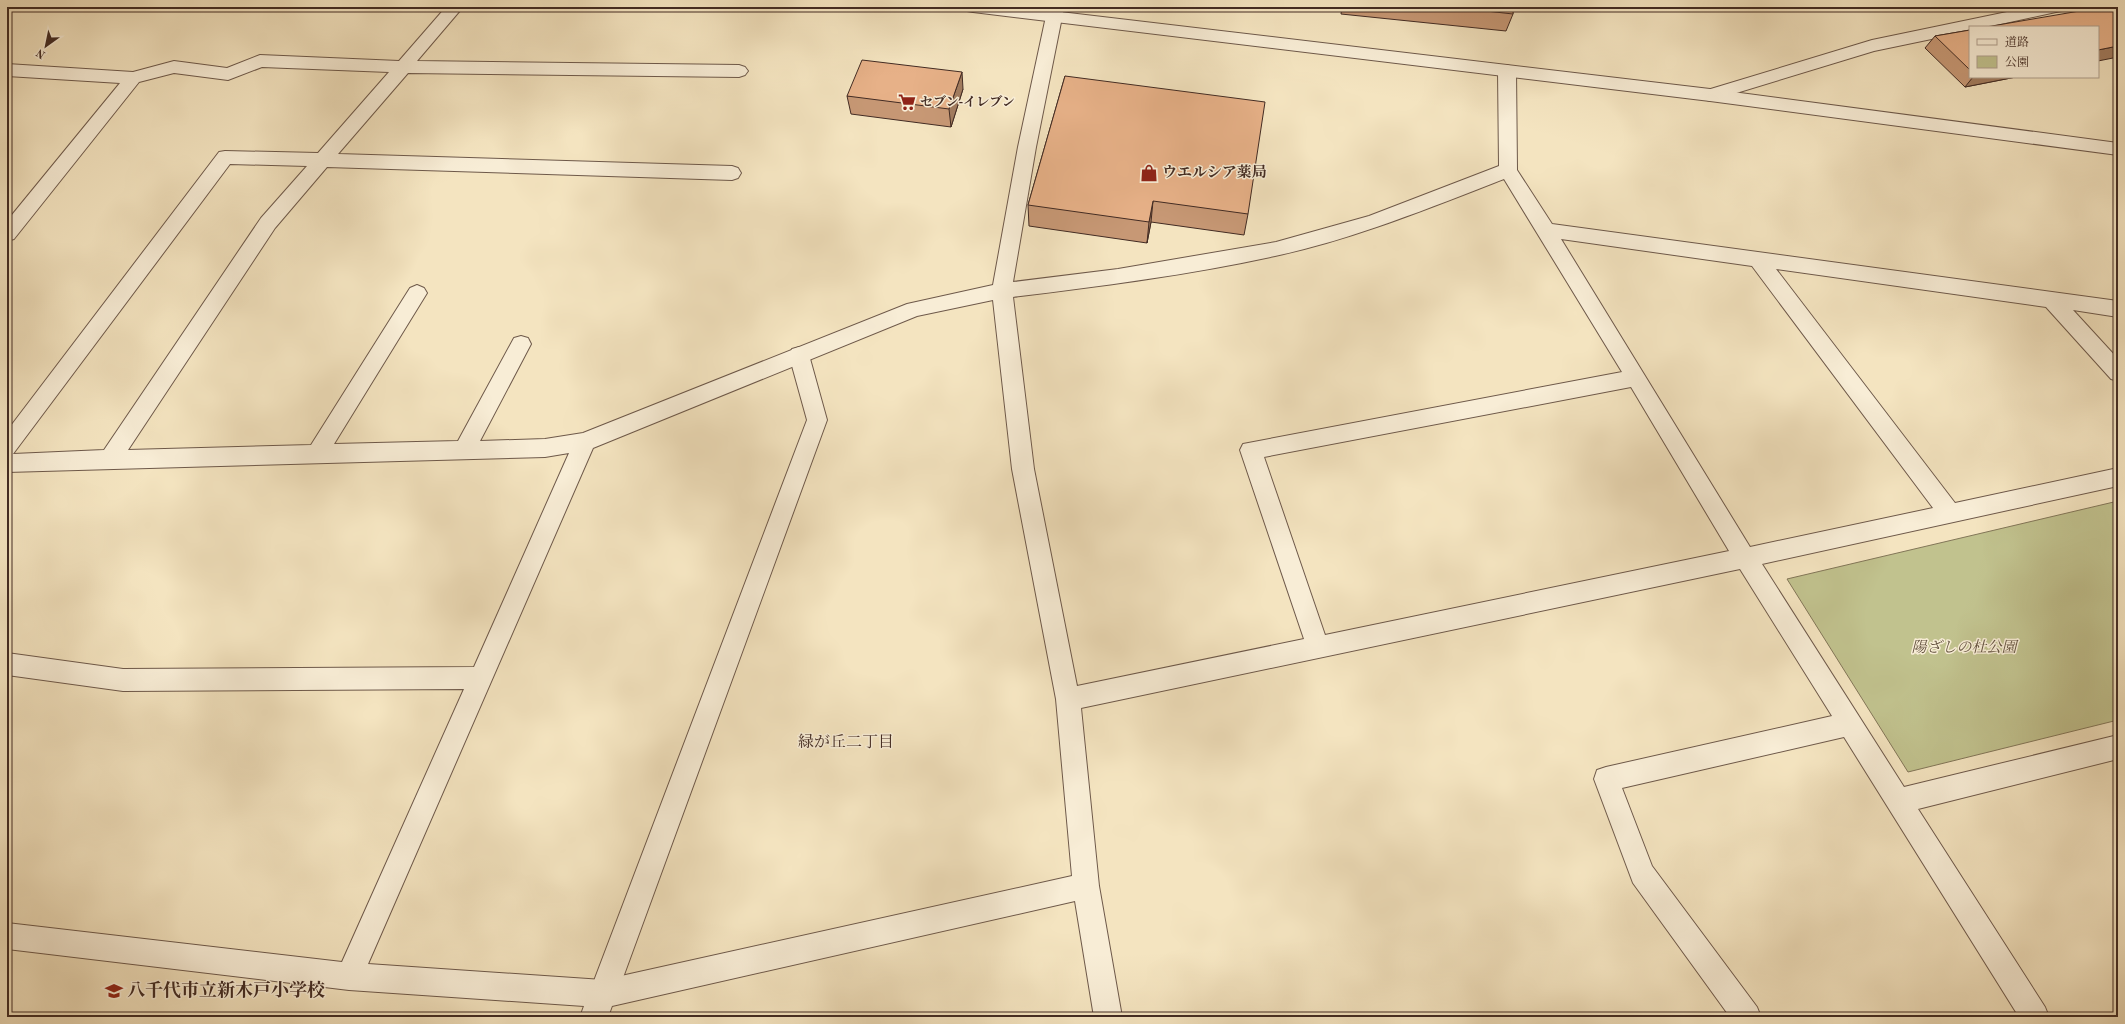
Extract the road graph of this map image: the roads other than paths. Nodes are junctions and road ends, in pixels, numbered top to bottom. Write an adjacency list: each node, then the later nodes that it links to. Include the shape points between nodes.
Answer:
1 (455, 7): 5 (street)
2 (973, 7): 4 (street)
3 (2055, 7): 10 (street, via 1872,46)
4 (1055, 12): 8 (street); 18 (street, via 1027,147)
5 (403, 67): 7 (street); 9 (street, via 260,61 228,74 174,67); 12 (street)
6 (7, 70): 9 (street)
7 (739, 71)
8 (1507, 71): 10 (street); 13 (street)
9 (133, 78): 16 (street)
10 (1710, 95): 11 (street)
11 (2118, 149)
12 (323, 160): 14 (street); 27 (street, via 225,157); 30 (street, via 268,223)
13 (1508, 170): 15 (street); 18 (street, via 1374,222 1276,249 1118,276)
14 (732, 173)
15 (1546, 230): 17 (street); 25 (street)
16 (7, 234)
17 (1758, 259): 20 (street); 33 (street)
18 (1002, 291): 23 (street, via 914,309); 38 (street, via 1023,469)
19 (416, 293): 29 (street)
20 (2052, 300): 21 (street); 24 (street)
21 (2118, 309)
22 (521, 344): 28 (street)
23 (799, 355): 26 (street); 45 (street, via 817,420)
24 (2118, 373)
25 (1636, 378): 34 (street); 35 (street, via 1251,450)
26 (585, 442): 28 (street, via 545,448); 37 (street)
27 (7, 447)
28 (464, 450): 29 (street)
29 (317, 453): 30 (street)
30 (110, 459): 31 (street)
31 (7, 463)
32 (2118, 477): 33 (street)
33 (1950, 514): 34 (street)
34 (1745, 558): 35 (street); 39 (street)
35 (1318, 648): 38 (street)
36 (7, 664): 37 (street, via 123,680)
37 (482, 678): 44 (street)
38 (1068, 699): 42 (street)
39 (1850, 724): 41 (street); 47 (street, via 1606,779 1642,874)
40 (2118, 747): 41 (street)
41 (1898, 801): 48 (street)
42 (1086, 886): 45 (street); 46 (street)
43 (7, 936): 44 (street)
44 (349, 976): 45 (street)
45 (598, 1005)
46 (1108, 1017)
47 (1747, 1017)
48 (2035, 1017)

